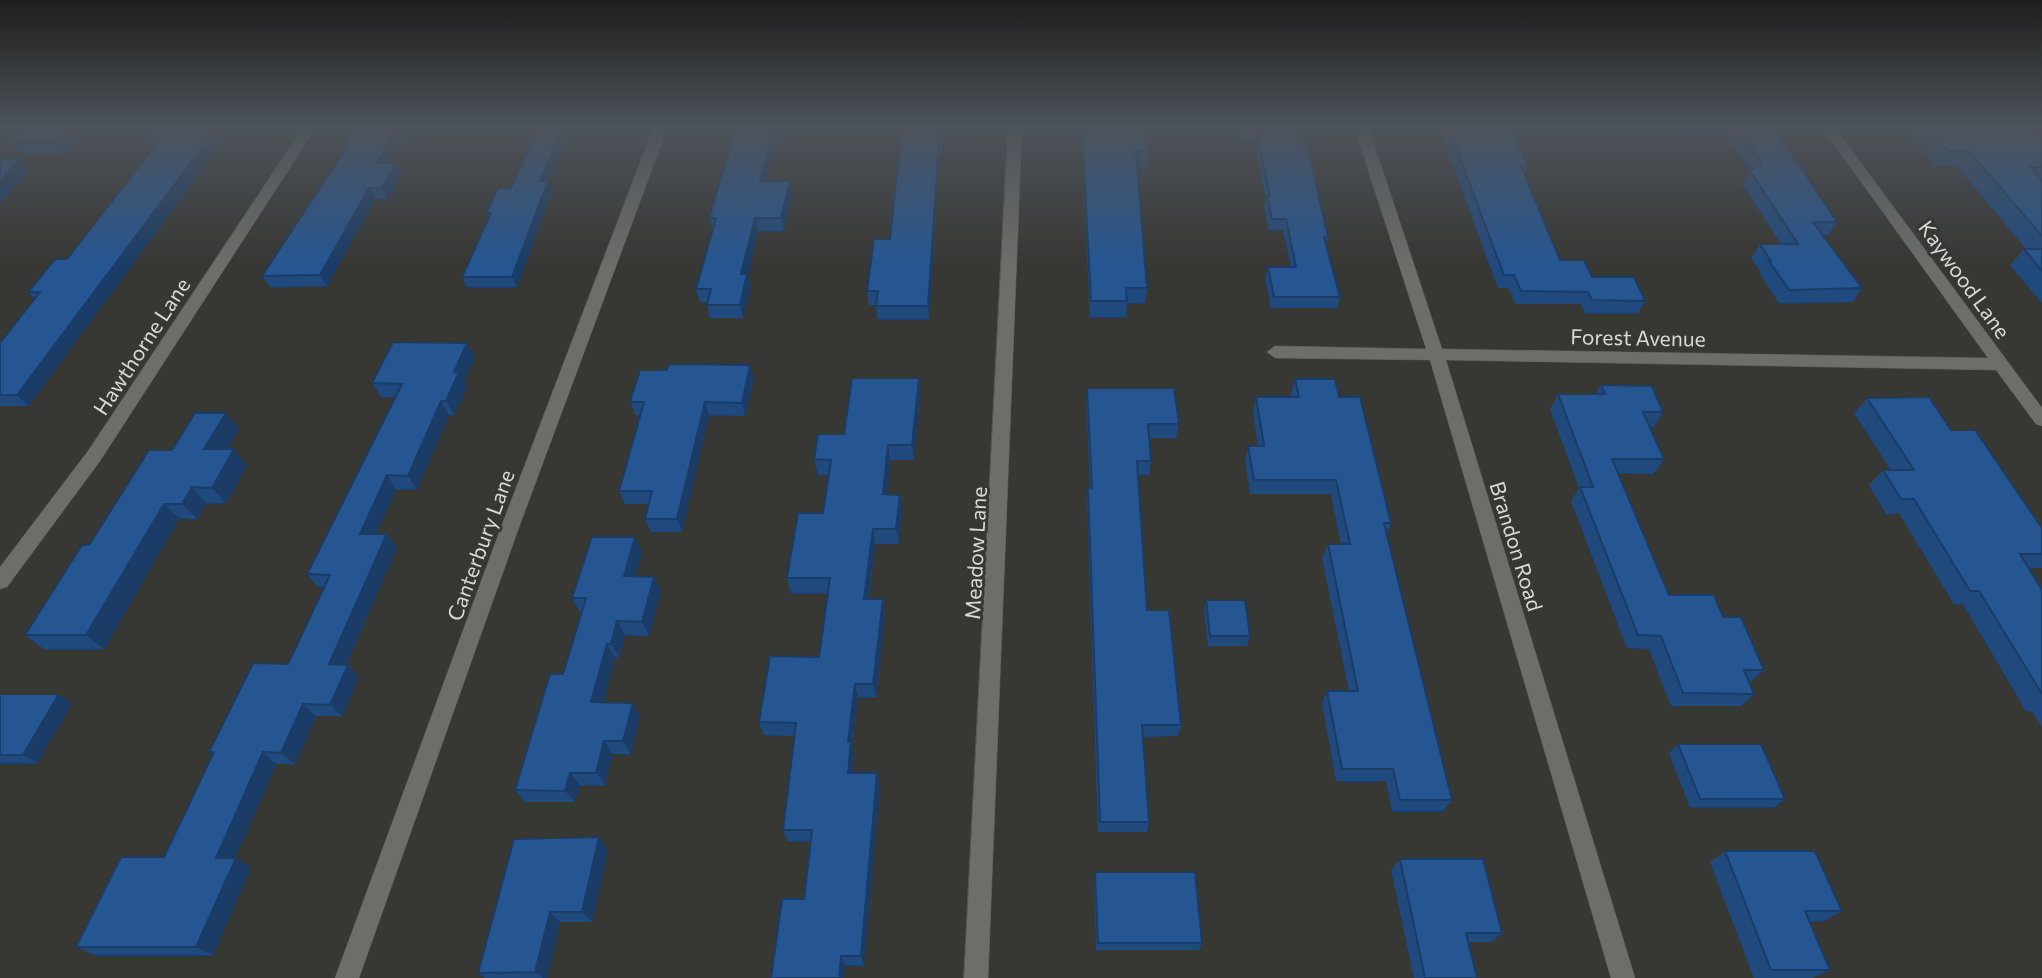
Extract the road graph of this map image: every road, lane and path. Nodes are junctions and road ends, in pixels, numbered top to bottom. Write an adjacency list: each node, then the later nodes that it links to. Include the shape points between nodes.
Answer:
1 (279, 175): 10 (street, Hawthorne Lane, via 94,456)
2 (643, 175): 11 (street, Canterbury Lane)
3 (1012, 175): 12 (street, Meadow Lane)
4 (1377, 175): 7 (street, Brandon Road)
5 (1862, 175): 8 (street, Kaywood Lane)
6 (1275, 352): 7 (street, Forest Avenue)
7 (1436, 355): 8 (street, Forest Avenue); 13 (street, Brandon Road)
8 (2001, 364): 9 (street, Kaywood Lane)
9 (2042, 420)
10 (0, 581)
11 (347, 978)
12 (976, 978)
13 (1623, 978)

